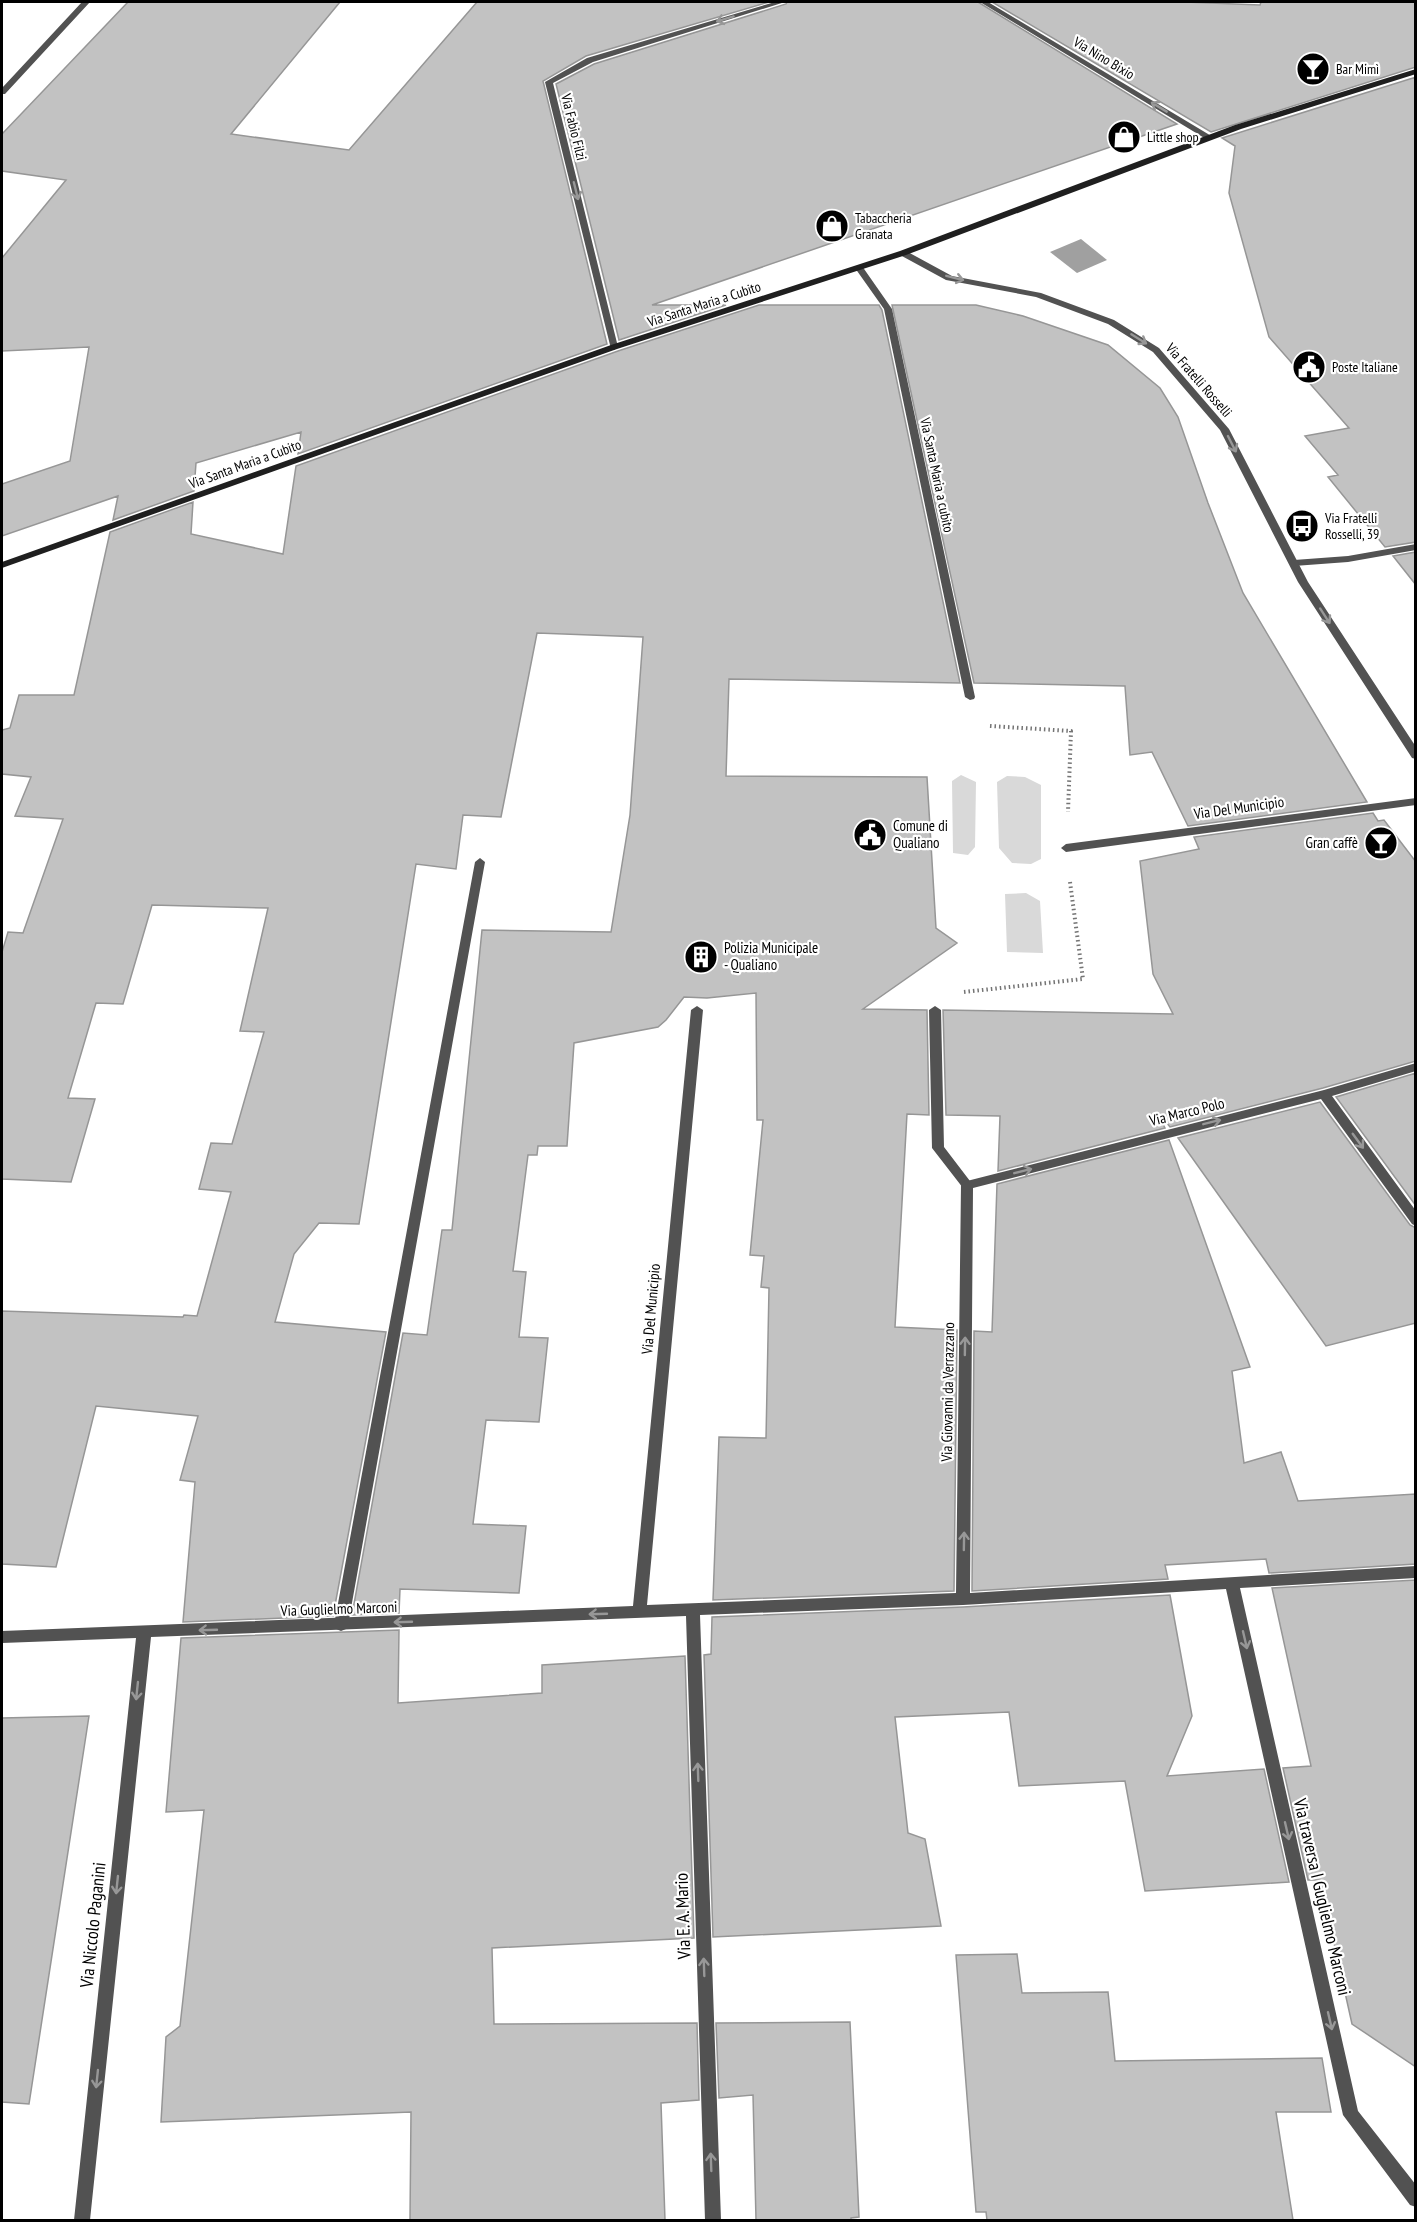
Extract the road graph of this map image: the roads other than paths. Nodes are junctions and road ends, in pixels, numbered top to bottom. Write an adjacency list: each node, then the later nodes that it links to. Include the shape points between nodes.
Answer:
1 (86, 2): 5 (street)
2 (781, 2): 9 (street, Via Fabio Filzi, one-way to 9, via 590,60 549,82)
3 (984, 2): 6 (street, Via Nino Bixio, one-way to 3)
4 (1416, 71): 6 (main road, Via Santa Maria a Cubito)
5 (2, 93)
6 (1209, 137): 7 (main road, Via Santa Maria a Cubito)
7 (903, 253): 8 (main road, Via Santa Maria a Cubito); 11 (street, Via Fratelli Rosselli, one-way to 11, via 949,278 1038,295 1111,322 1156,350 1224,429)
8 (859, 268): 9 (main road, Via Santa Maria a Cubito); 13 (street, Via Santa Maria a cubito, via 888,309)
9 (614, 347): 12 (main road, Via Santa Maria a Cubito)
10 (1416, 547): 11 (street, via 1348,559)
11 (1294, 563): 14 (street, Via Fratelli Rosselli, one-way to 14)
12 (2, 565)
13 (970, 697)
14 (1416, 756)
15 (1416, 801): 16 (street, Via Del Municipio)
16 (1066, 848)
17 (480, 862): 29 (street)
18 (697, 1010): 28 (street, Via Del Municipio)
19 (935, 1010): 22 (street, via 938,1148)
20 (1416, 1067): 21 (street, Via Marco Polo)
21 (1324, 1094): 22 (street, Via Marco Polo, one-way to 21); 23 (street, one-way to 23)
22 (967, 1185): 26 (street, Via Giovanni da Verrazzano, one-way to 22)
23 (1416, 1221)
24 (1416, 1572): 25 (street, Via Guglielmo Marconi)
25 (1232, 1583): 26 (street, Via Guglielmo Marconi); 32 (street, Via traversa I Guglielmo Marconi, one-way to 32, via 1351,2115)
26 (963, 1599): 27 (street, Via Guglielmo Marconi)
27 (685, 1611): 28 (street, Via Guglielmo Marconi); 34 (street, Via E. A. Mario, one-way to 27)
28 (639, 1612): 29 (street, Via Guglielmo Marconi, one-way to 29)
29 (341, 1625): 30 (street, Via Guglielmo Marconi, one-way to 30)
30 (144, 1633): 31 (street, Via Guglielmo Marconi); 33 (street, Via Niccolo Paganini, one-way to 33)
31 (2, 1637)
32 (1416, 2199)
33 (82, 2220)
34 (713, 2220)

